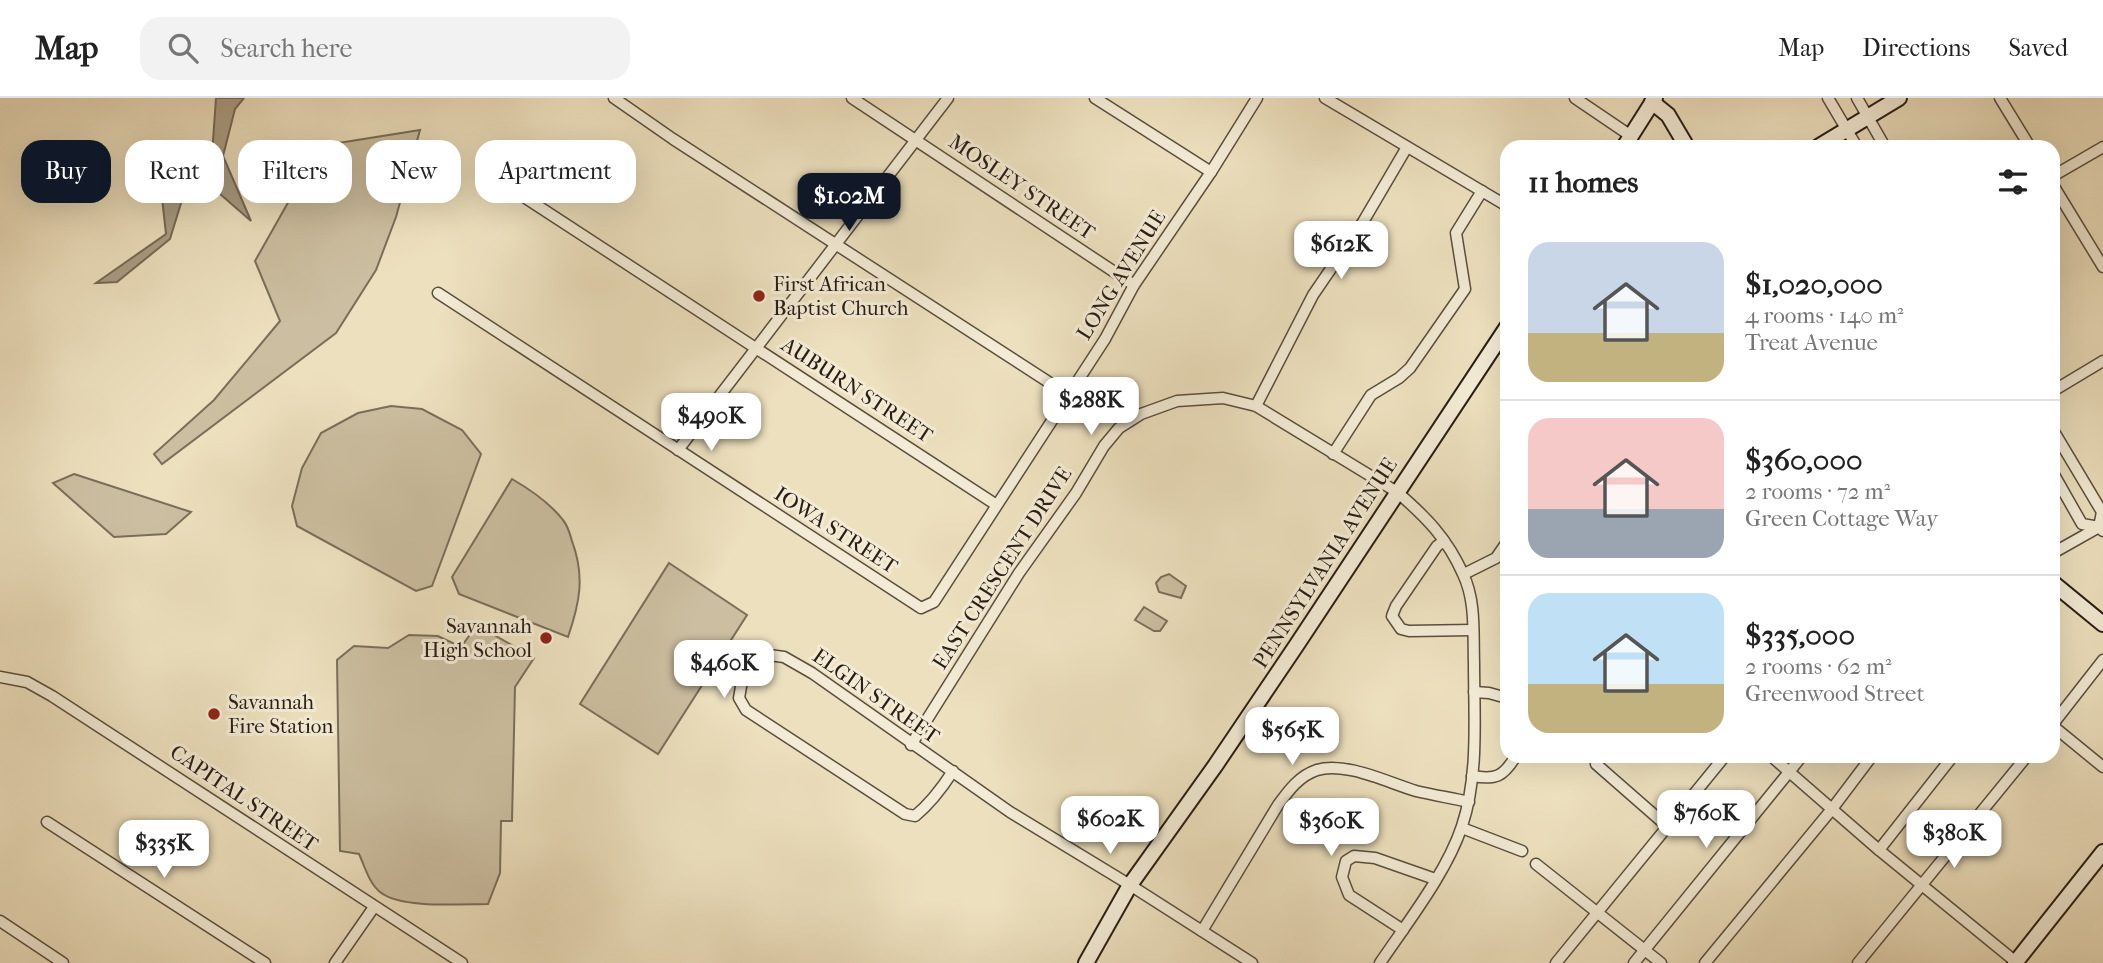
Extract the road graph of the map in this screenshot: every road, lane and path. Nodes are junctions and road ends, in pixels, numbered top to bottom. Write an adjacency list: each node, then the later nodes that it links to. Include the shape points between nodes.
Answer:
1 (614, 98): 31 (street)
2 (852, 98): 15 (street, MOSLEY STREET)
3 (948, 98): 15 (street)
4 (1095, 98): 25 (street)
5 (1256, 98): 25 (street, LONG AVENUE)
6 (1325, 98): 23 (street)
7 (1575, 98): 16 (street)
8 (1828, 98): 14 (street)
9 (1857, 98): 13 (street)
10 (1899, 98): 13 (main road)
11 (2000, 98): 22 (street)
12 (1654, 100): 17 (main road); 18 (main road)
13 (1868, 117): 14 (main road); 21 (street)
14 (1847, 130): 19 (main road); 20 (street)
15 (917, 140): 31 (street); 33 (street, MOSLEY STREET)
16 (1626, 140)
17 (1628, 140)
18 (1683, 140)
19 (1830, 140)
20 (1853, 140)
21 (1881, 140)
22 (2026, 140)
23 (1407, 147): 27 (street); 40 (street, via 1313,295)
24 (2103, 147): 26 (street)
25 (1211, 172): 33 (street, LONG AVENUE)
26 (2060, 172)
27 (1482, 191): 29 (street); 43 (street, via 1456,233 1465,289 1419,357 1399,378 1371,395)
28 (2060, 196): 32 (street)
29 (1500, 202)
30 (533, 203): 36 (street, AUBURN STREET)
31 (836, 243): 36 (street); 39 (street)
32 (2103, 267)
33 (1134, 285): 39 (street, LONG AVENUE, via 1105,339)
34 (438, 293): 42 (street, IOWA STREET)
35 (1500, 338): 45 (main road, PENNSYLVANIA AVENUE)
36 (757, 348): 42 (street); 46 (street, AUBURN STREET)
37 (2103, 361): 38 (street)
38 (2060, 387)
39 (1067, 394): 46 (street, LONG AVENUE)
40 (1256, 406): 43 (street, EAST CRESCENT DRIVE); 64 (street, EAST CRESCENT DRIVE, via 1223,398 1177,401 1119,428 1019,573)
41 (2060, 442): 47 (street, via 2102,512)
42 (678, 450): 55 (street, IOWA STREET)
43 (1333, 454): 45 (street, EAST CRESCENT DRIVE)
44 (2060, 485): 47 (street, via 2082,524)
45 (1397, 492): 48 (street, EAST CRESCENT DRIVE); 87 (main road, PENNSYLVANIA AVENUE)
46 (995, 503): 55 (street, LONG AVENUE, via 933,602)
47 (2102, 528): 49 (street)
48 (1444, 541): 53 (street, EAST CRESCENT DRIVE); 57 (street, via 1392,616 1401,629 1409,631)
49 (2060, 549)
50 (1500, 552): 51 (street)
51 (1496, 558): 52 (street); 53 (street)
52 (1500, 560)
53 (1464, 574): 57 (street, EAST CRESCENT DRIVE)
54 (2060, 589): 56 (main road)
55 (921, 608)
56 (2103, 624)
57 (1473, 630): 60 (street, EAST CRESCENT DRIVE)
58 (2103, 660): 62 (street)
59 (0, 677): 89 (street, CAPITAL STREET, via 27,682 52,696)
60 (1474, 692): 61 (street); 76 (street, EAST CRESCENT DRIVE)
61 (1500, 696)
62 (2060, 716)
63 (2060, 731): 73 (street)
64 (911, 745): 74 (street, ELGIN STREET); 74 (street, ELGIN STREET, via 784,657 769,655 753,662 742,681 739,698 746,710 905,814 915,816 925,808)
65 (1511, 763): 76 (street, via 1497,777)
66 (1719, 763): 80 (street)
67 (1779, 763): 75 (street)
68 (1796, 763): 75 (street)
69 (1867, 763): 78 (street)
70 (1947, 763): 82 (street)
71 (2021, 763): 88 (street)
72 (1596, 764): 80 (street)
73 (2103, 767)
74 (953, 771): 87 (street, ELGIN STREET, via 1060,845)
75 (1789, 772): 78 (street); 94 (street)
76 (1472, 776): 77 (street, EAST CRESCENT DRIVE)
77 (1469, 802): 81 (street, EAST CRESCENT DRIVE); 93 (street, via 1333,767 1308,774 1291,786 1278,805)
78 (1832, 809): 82 (street); 105 (street)
79 (47, 822): 96 (street)
80 (1668, 827): 90 (street)
81 (1462, 828): 83 (street); 86 (street, EAST CRESCENT DRIVE)
82 (1879, 850): 88 (street)
83 (1522, 851)
84 (2103, 852): 107 (main road)
85 (1536, 864): 90 (street)
86 (1435, 879): 92 (street, EAST CRESCENT DRIVE); 92 (street, via 1375,858 1354,856 1346,861 1342,877 1349,895)
87 (1130, 885): 93 (street, ELGIN STREET); 99 (main road, PENNSYLVANIA AVENUE)
88 (1922, 885): 106 (street); 107 (street)
89 (373, 907): 97 (street); 98 (street, CAPITAL STREET)
90 (1599, 912): 94 (street); 102 (street)
91 (0, 921): 95 (street)
92 (1403, 930): 101 (street, EAST CRESCENT DRIVE)
93 (1202, 931): 100 (street, ELGIN STREET)
94 (1645, 950): 103 (street); 104 (street)
95 (64, 963)
96 (265, 963)
97 (335, 963)
98 (462, 963)
99 (1086, 963)
100 (1252, 963)
101 (1380, 963)
102 (1556, 963)
103 (1634, 963)
104 (1661, 963)
105 (1705, 963)
106 (1858, 963)
107 (2015, 963)

